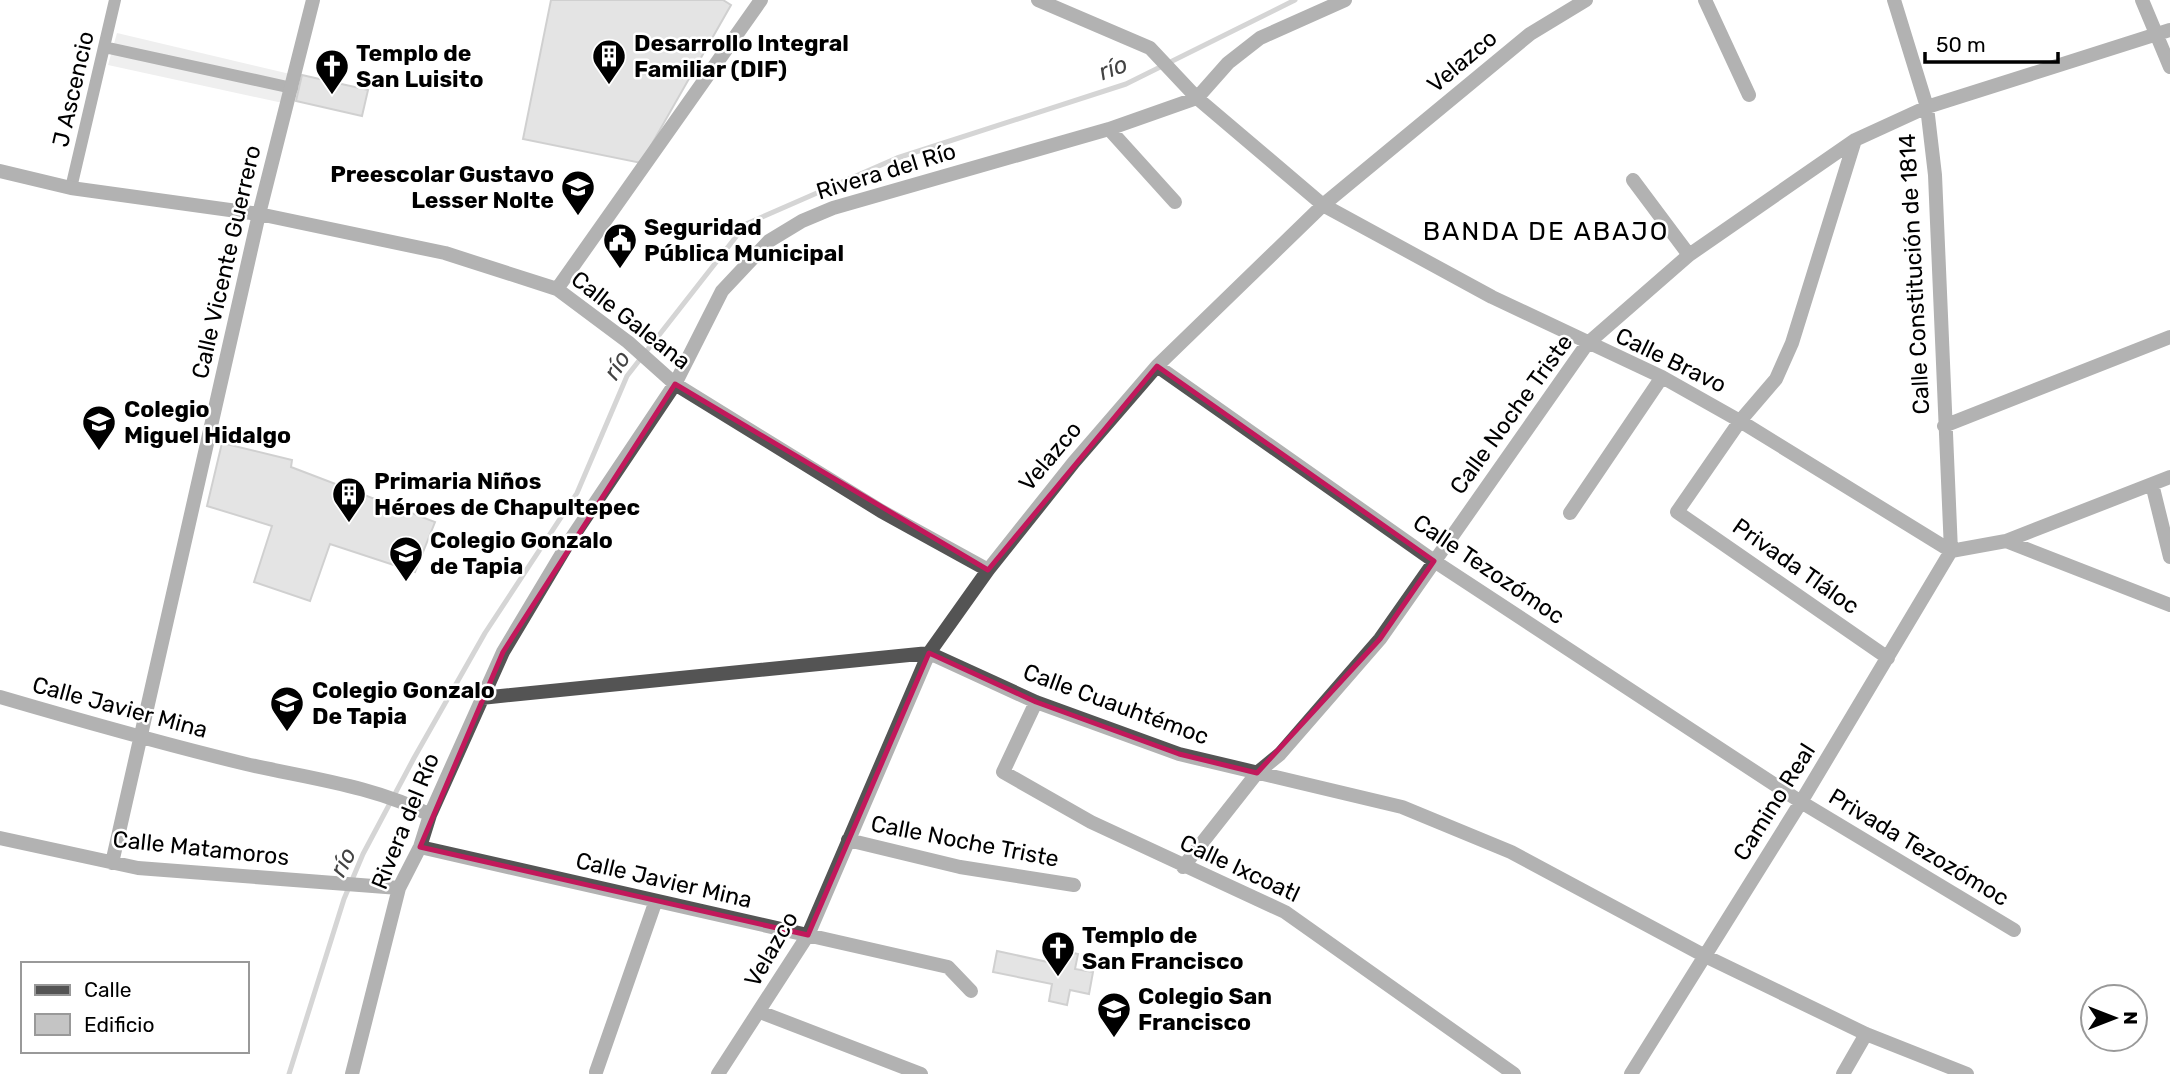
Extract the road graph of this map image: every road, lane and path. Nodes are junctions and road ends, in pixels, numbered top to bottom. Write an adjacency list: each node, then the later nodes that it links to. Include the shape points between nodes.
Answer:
1 (115, 0): 11 (street, J Ascencio)
2 (313, 0): 13 (street, Calle Vicente Guerrero)
3 (761, 0): 26 (street)
4 (1038, 0): 14 (street, Calle Bravo, via 1150,48)
5 (1345, 0): 14 (street, via 1260,38)
6 (1586, 0): 23 (street, Velazco, via 1531,34)
7 (1705, 0): 15 (street)
8 (1895, 0): 16 (street, Calle Constitución de 1814)
9 (2142, 0): 10 (street)
10 (2163, 32): 12 (street); 16 (street, Calle Noche Triste)
11 (104, 47): 13 (street); 21 (street, J Ascencio)
12 (2170, 67)
13 (292, 88): 24 (street, Calle Vicente Guerrero)
14 (1194, 95): 17 (street, Rivera del Río); 23 (street, Calle Bravo)
15 (1749, 95)
16 (1927, 107): 18 (street, Calle Noche Triste); 33 (street, Calle Constitución de 1814, via 1935,175)
17 (1109, 129): 22 (street); 31 (street, Rivera del Río, via 833,208 802,221 769,242 722,291)
18 (1855, 140): 25 (street, Calle Noche Triste); 32 (street, via 1792,343 1776,379)
19 (0, 172): 21 (street, Calle Galeana)
20 (1633, 180): 25 (street)
21 (71, 188): 24 (street, Calle Galeana)
22 (1175, 202)
23 (1323, 205): 28 (street, Calle Bravo); 29 (street, Velazco)
24 (259, 214): 26 (street, Calle Galeana, via 445,253); 48 (street, Calle Vicente Guerrero)
25 (1689, 255): 28 (street, Calle Noche Triste)
26 (557, 289): 31 (street, Calle Galeana, via 628,342)
27 (2170, 337): 33 (street)
28 (1587, 344): 30 (street, Calle Bravo); 40 (street, Calle Noche Triste)
29 (1157, 366): 40 (street, Calle Tezozómoc); 41 (street, Velazco)
30 (1662, 377): 32 (street, Calle Bravo); 36 (street)
31 (669, 380): 41 (street, Calle Galeana, via 881,511); 46 (street, Rivera del Río, via 503,652)
32 (1740, 421): 38 (street, Calle Bravo); 44 (street, Privada Tláloc, via 1677,512)
33 (1944, 426): 38 (street, Calle Constitución de 1814)
34 (2170, 477): 35 (street)
35 (2152, 484): 37 (street); 39 (street)
36 (1570, 513)
37 (2006, 541): 38 (street); 42 (street)
38 (1951, 551): 44 (street, Camino Real)
39 (2170, 557)
40 (1434, 561): 49 (street, Calle Noche Triste, via 1380,639 1280,754); 50 (street, Calle Tezozómoc)
41 (988, 570): 43 (street, Velazco)
42 (2170, 605)
43 (929, 653): 46 (street); 47 (street, Calle Cuauhtémoc); 53 (street, Velazco)
44 (1888, 658): 50 (street, Camino Real)
45 (0, 697): 48 (street, Calle Javier Mina)
46 (481, 698): 51 (street, Rivera del Río)
47 (1036, 702): 49 (street, Calle Cuauhtémoc, via 1179,754); 56 (street, Calle Ixcoatl, via 1003,772)
48 (139, 738): 51 (street, Calle Javier Mina, via 364,791); 55 (street, Calle Vicente Guerrero)
49 (1257, 773): 56 (street, Calle Noche Triste); 62 (street, Calle Cuauhtémoc, via 1414,812 1511,852)
50 (1801, 802): 60 (street, Privada Tezozómoc); 62 (street, Camino Real)
51 (430, 815): 54 (street, Rivera del Río)
52 (0, 838): 55 (street, Calle Matamoros)
53 (848, 841): 57 (street, Calle Noche Triste, via 960,867); 61 (street, Velazco)
54 (420, 847): 58 (street, Rivera del Río); 59 (street, Calle Javier Mina)
55 (113, 863): 58 (street, Calle Matamoros)
56 (1183, 867): 70 (street, Calle Ixcoatl, via 1284,912)
57 (1074, 885)
58 (399, 888): 67 (street, Rivera del Río)
59 (655, 903): 61 (street, Calle Javier Mina); 66 (street)
60 (2014, 930)
61 (808, 935): 63 (street, Calle Javier Mina, via 948,967); 64 (street, Velazco)
62 (1705, 956): 65 (street, Calle Cuauhtémoc); 71 (street, Camino Real)
63 (971, 991)
64 (760, 1012): 68 (street, Velazco); 69 (street)
65 (1866, 1034): 72 (street); 73 (street, Calle Cuauhtémoc)
66 (596, 1072)
67 (352, 1074)
68 (718, 1074)
69 (921, 1074)
70 (1514, 1074)
71 (1632, 1074)
72 (1843, 1074)
73 (1967, 1074)

